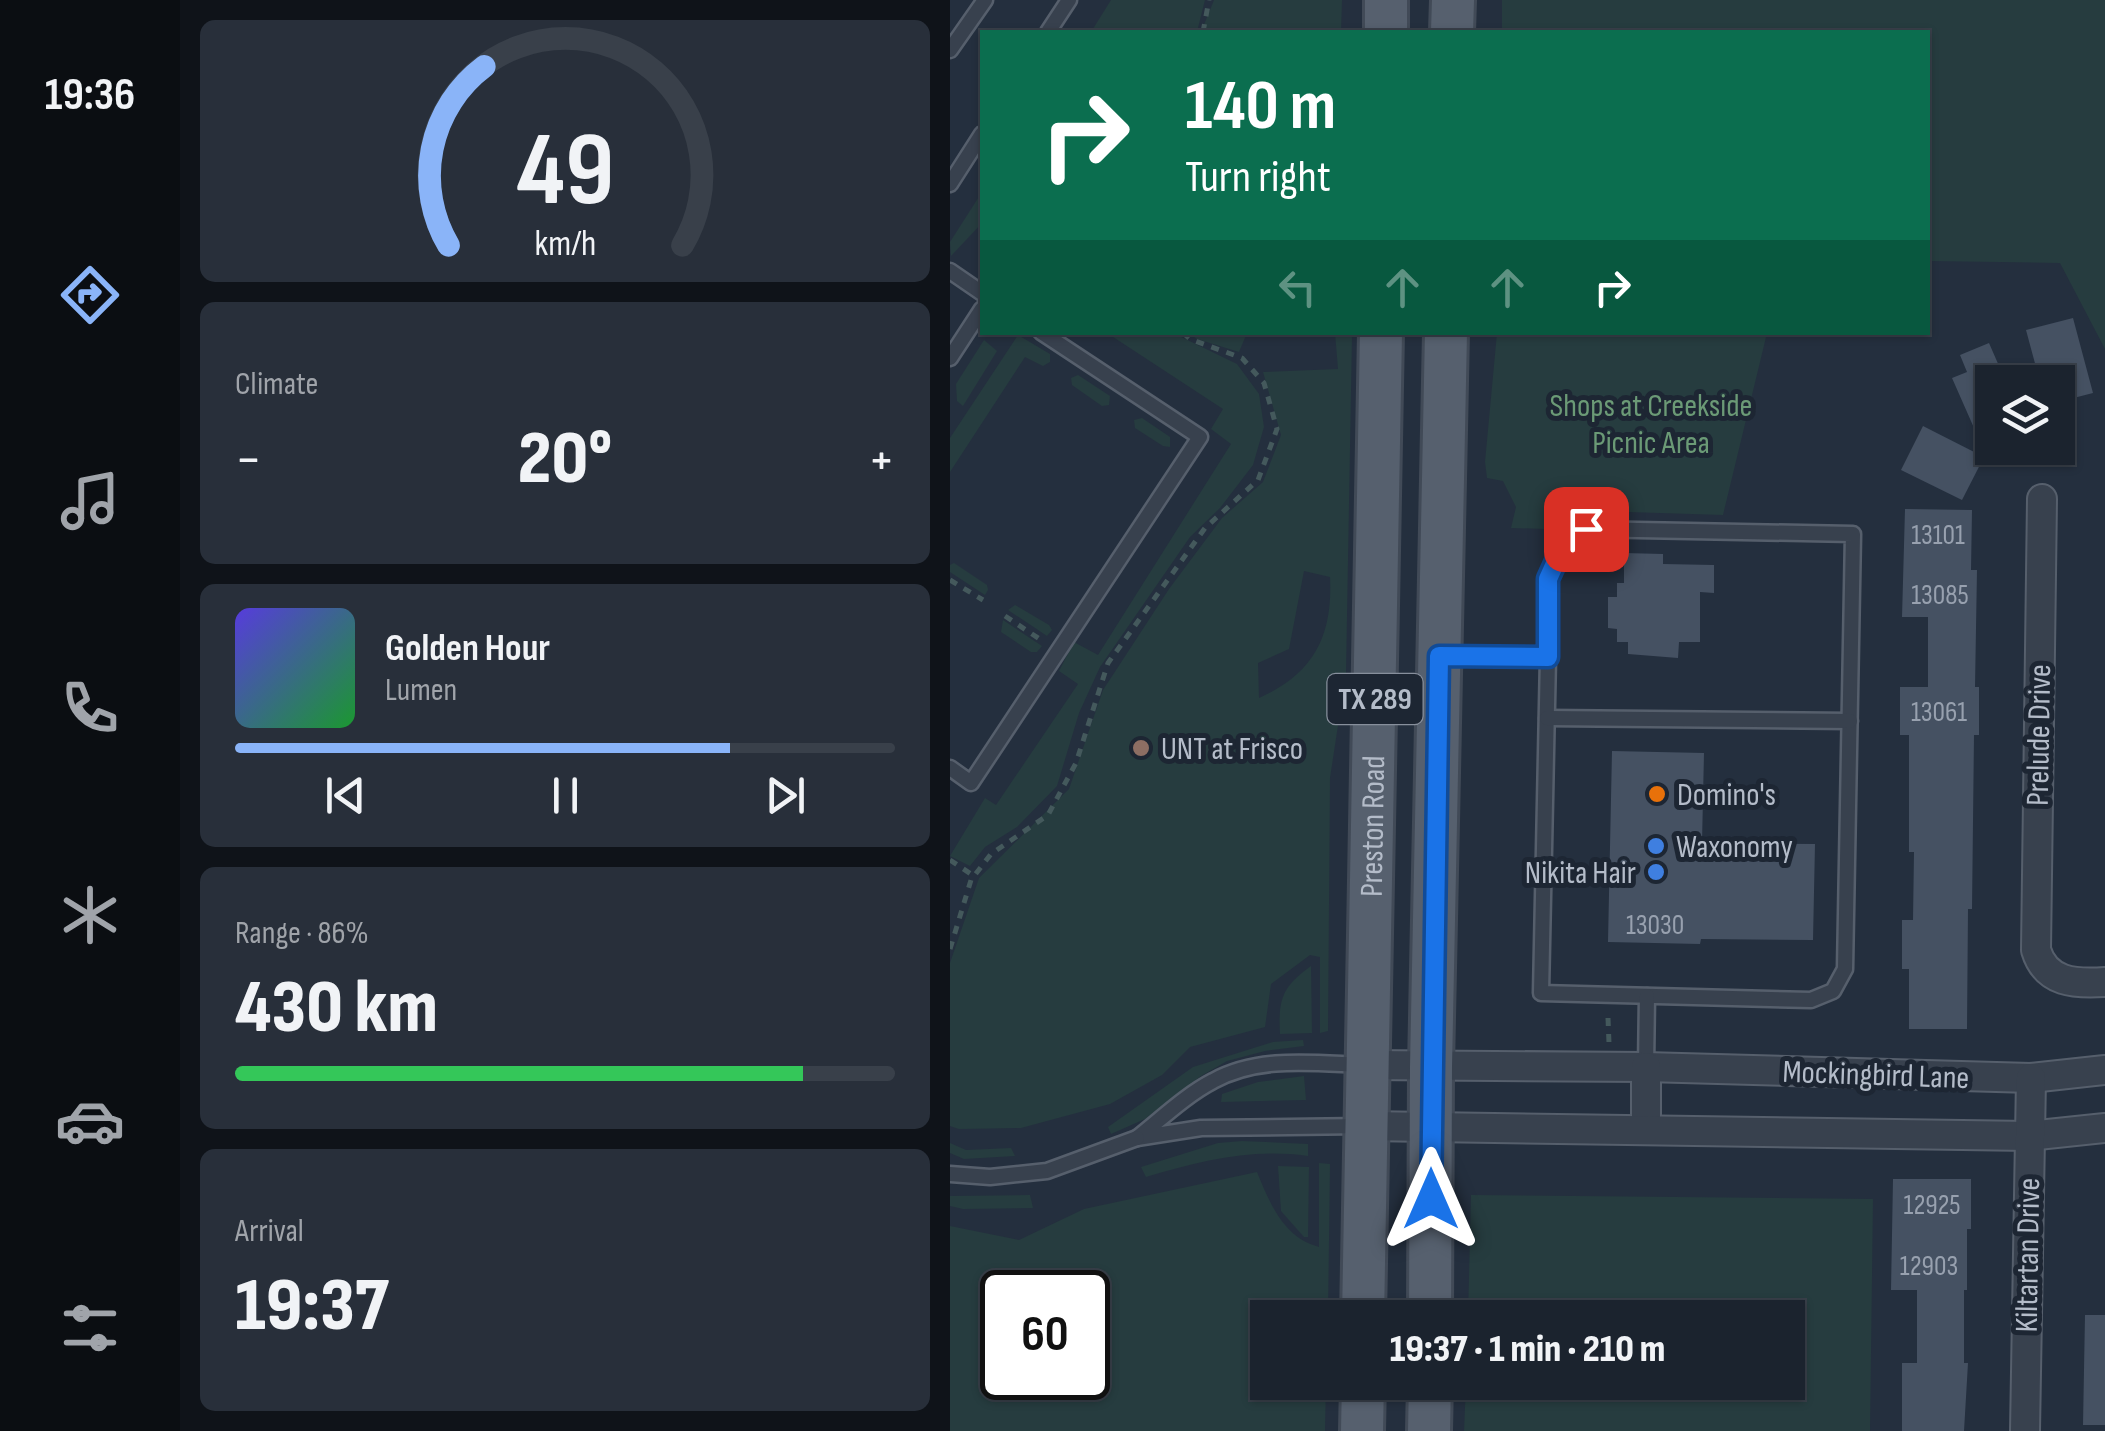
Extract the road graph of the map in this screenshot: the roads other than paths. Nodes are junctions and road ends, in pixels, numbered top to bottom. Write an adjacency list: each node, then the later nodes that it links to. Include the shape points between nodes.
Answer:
1 (984, 0): 8 (lane)
2 (1069, 0): 5 (lane)
3 (1386, 0): 6 (main road)
4 (1453, 0): 7 (main road)
5 (1049, 30)
6 (1386, 30)
7 (1452, 30)
8 (950, 50)
9 (980, 137): 10 (lane)
10 (950, 184)
11 (950, 271): 12 (lane)
12 (980, 291)
13 (980, 313): 17 (lane)
14 (1046, 335): 23 (lane, via 1200,437 971,782)
15 (1381, 335): 26 (main road, Preston Road / TX 289)
16 (1446, 335): 19 (main road, Preston Road / TX 289)
17 (950, 358)
18 (2042, 498): 24 (street, Prelude Drive, via 2035,940 2044,969 2070,982)
19 (1439, 656): 20 (lane); 27 (main road, Preston Road / TX 289)
20 (1548, 657): 21 (lane); 22 (lane, via 1548,579 1562,548 1586,529 1853,534)
21 (1546, 718): 22 (lane); 25 (lane, via 1541,994)
22 (1850, 721): 25 (lane, via 1845,969 1833,991 1811,1000)
23 (950, 768)
24 (2105, 982)
25 (1646, 996): 28 (lane)
26 (1367, 1065): 27 (street, Mockingbird Lane); 31 (main road, Preston Road / TX 289); 36 (lane, via 1282,1062 1246,1068 1212,1081)
27 (1431, 1067): 28 (street, Mockingbird Lane); 32 (main road, Preston Road / TX 289)
28 (1646, 1067): 30 (street, Mockingbird Lane); 34 (street)
29 (2105, 1070): 30 (street, Mockingbird Lane)
30 (2031, 1078): 35 (street, Kiltartan Drive)
31 (1366, 1126): 32 (street, Mockingbird Lane); 36 (lane, via 1201,1128); 38 (main road, Preston Road / TX 289)
32 (1431, 1128): 34 (street, Mockingbird Lane); 39 (main road, Preston Road / TX 289)
33 (2105, 1128): 35 (street, Mockingbird Lane)
34 (1646, 1130): 35 (street, Mockingbird Lane)
35 (2029, 1136): 44 (street, Kiltartan Drive)
36 (1137, 1138): 37 (lane, via 1047,1171)
37 (950, 1174)
38 (1364, 1300)
39 (1430, 1300)
40 (1362, 1400): 42 (main road)
41 (1430, 1400): 43 (main road)
42 (1362, 1431)
43 (1429, 1431)
44 (2025, 1431)

